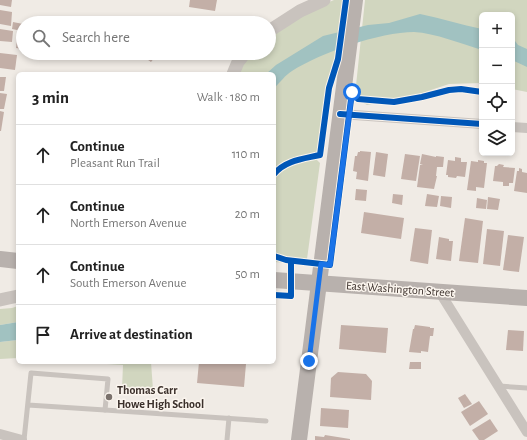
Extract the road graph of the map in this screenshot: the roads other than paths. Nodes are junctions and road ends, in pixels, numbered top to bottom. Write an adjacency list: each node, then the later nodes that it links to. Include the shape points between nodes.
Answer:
1 (324, 0): 3 (street)
2 (355, 5): 6 (main road)
3 (276, 26)
4 (240, 60): 5 (street)
5 (234, 72)
6 (340, 114): 7 (street); 13 (main road)
7 (479, 124)
8 (515, 126): 9 (street)
9 (527, 128)
10 (0, 259): 11 (main road)
11 (16, 261)
12 (276, 280): 13 (main road, East Washington Street)
13 (319, 284): 14 (main road, East Washington Street); 28 (main road)
14 (439, 291): 16 (main road, East Washington Street); 18 (street)
15 (16, 296): 17 (street)
16 (527, 298)
17 (0, 300)
18 (498, 386): 19 (lane); 24 (street)
19 (527, 388)
20 (28, 405): 21 (lane); 21 (lane, via 31,372 108,379); 26 (lane)
21 (105, 410): 22 (lane)
22 (229, 418): 23 (lane); 27 (lane)
23 (266, 421)
24 (527, 432)
25 (0, 434): 26 (street)
26 (23, 440)
27 (227, 440)
28 (299, 440)

